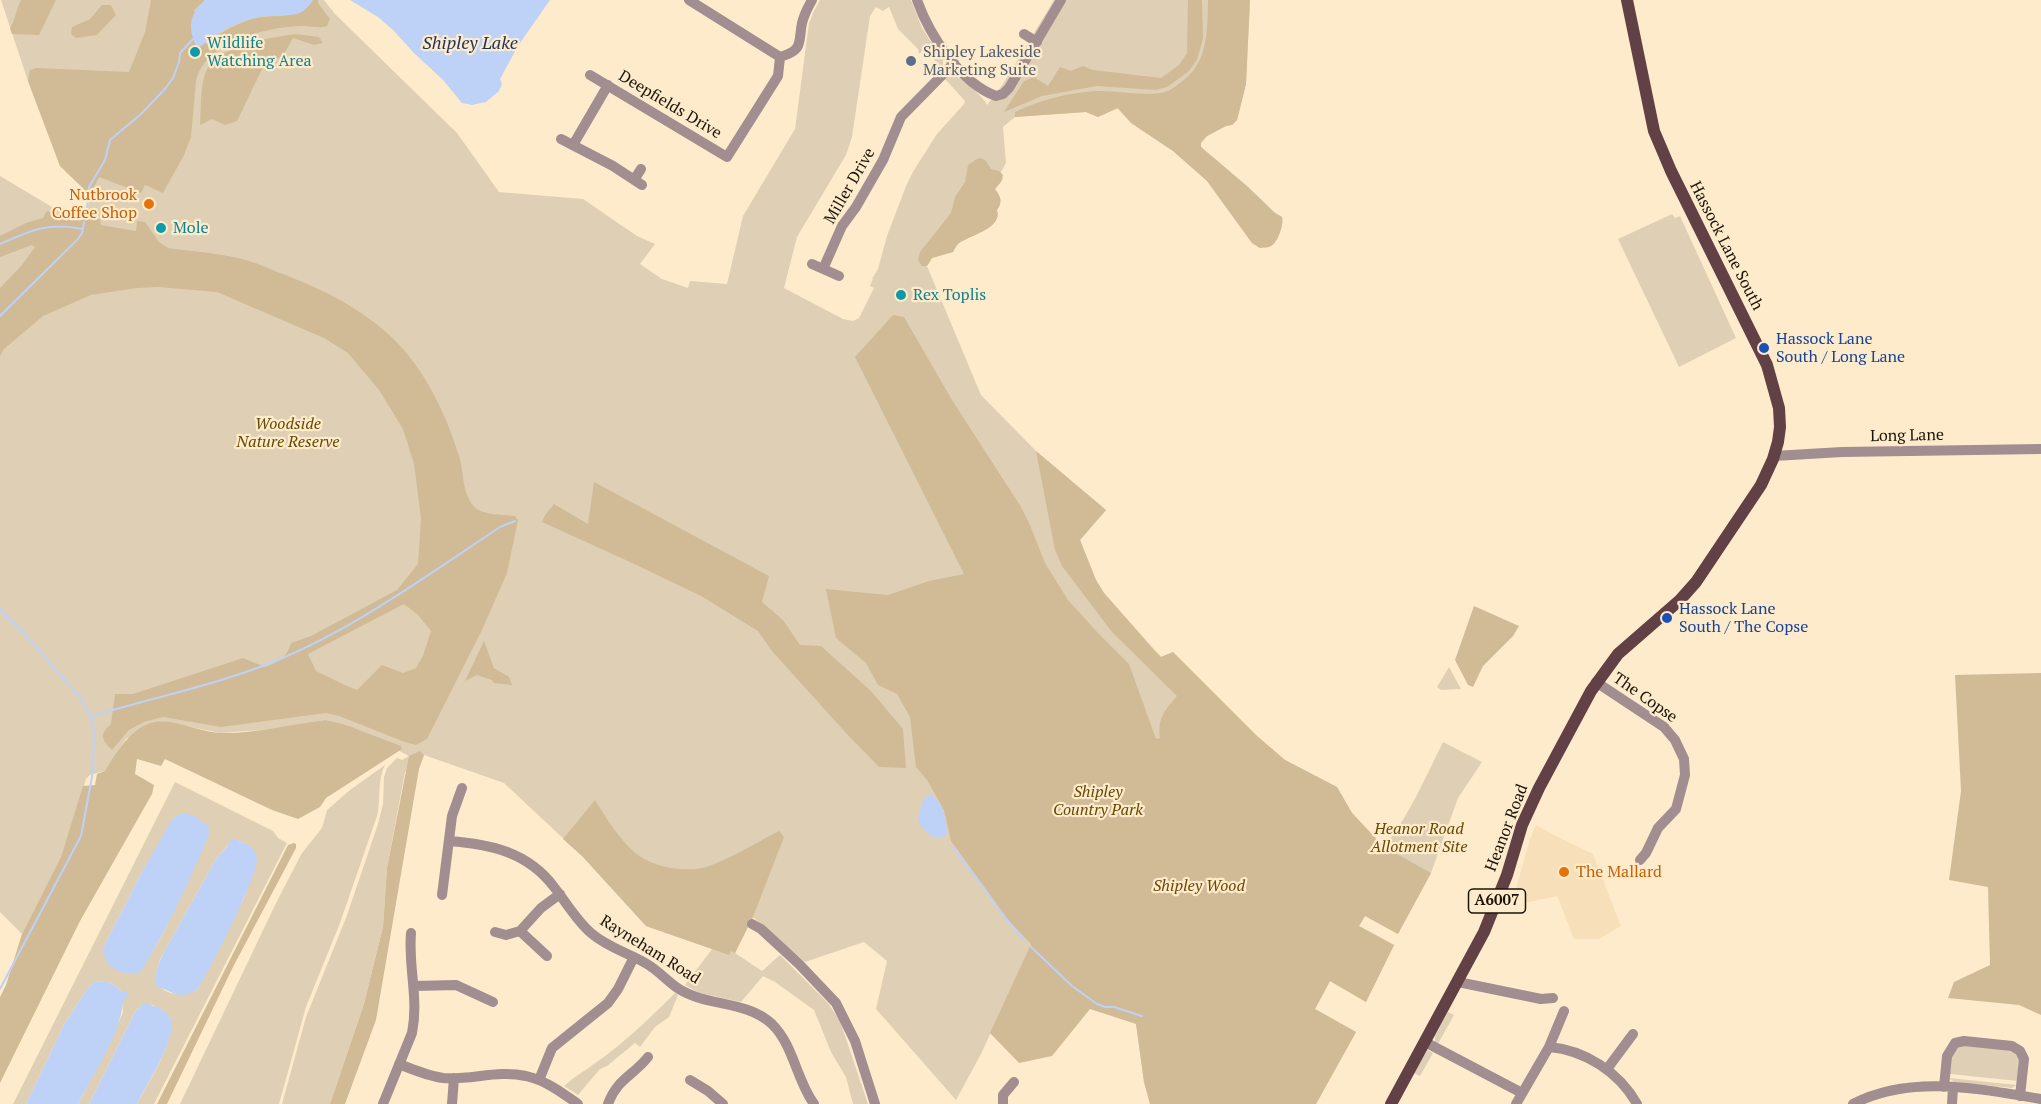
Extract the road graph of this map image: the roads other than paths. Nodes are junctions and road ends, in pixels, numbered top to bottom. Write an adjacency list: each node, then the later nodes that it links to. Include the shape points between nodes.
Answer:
1 (689, 0): 8 (street)
2 (813, 0): 8 (street, via 803,19 799,46)
3 (917, 0): 9 (street, via 934,35)
4 (1061, 0): 7 (street)
5 (1627, 0): 19 (main road, Hassock Lane South / A6007, via 1648,108 1660,146 1772,379 1780,419)
6 (1024, 34): 7 (street)
7 (1036, 42): 9 (street, via 1009,88 999,95 982,88)
8 (780, 57): 11 (street, Deepfields Drive, via 778,76 727,157)
9 (954, 63): 16 (street, Miller Drive, via 897,114 885,155 842,226)
10 (590, 75): 11 (street, Deepfields Drive)
11 (608, 85): 13 (street)
12 (561, 139): 13 (street)
13 (573, 145): 14 (street, via 638,182)
14 (641, 169)
15 (812, 264): 16 (street)
16 (823, 269): 17 (street)
17 (839, 276)
18 (2041, 449): 19 (street, Long Lane)
19 (1774, 456): 20 (main road, Hassock Lane South / A6007, via 1761,485 1696,582 1618,654)
20 (1593, 687): 23 (street, The Copse, via 1664,727 1683,755 1685,767 1678,802 1658,828 1653,850); 32 (main road, Heanor Road / A6007, via 1522,825 1496,906)
21 (462, 788): 22 (street, via 461,806 452,816)
22 (449, 841): 24 (street, Rayneham Road, via 485,844 516,856 540,872); 25 (street, via 440,871)
23 (1640, 860)
24 (560, 894): 27 (street); 31 (street, Rayneham Road, via 590,932)
25 (442, 895)
26 (752, 924): 60 (street, via 796,961 836,1003 850,1030)
27 (520, 931): 28 (street, via 506,935); 30 (street)
28 (495, 932)
29 (411, 933): 33 (street, via 404,949)
30 (547, 956)
31 (634, 957): 44 (street, via 608,1003 552,1048); 59 (street, Rayneham Road, via 687,993 746,1009 770,1023 788,1045 802,1085)
32 (1458, 982): 34 (street, via 1540,999); 38 (main road, Heanor Road / A6007)
33 (414, 986): 35 (street, via 456,985); 41 (street, via 412,1033)
34 (1553, 998)
35 (492, 1002)
36 (1564, 1011): 39 (street)
37 (1633, 1034): 42 (street)
38 (1425, 1042): 49 (street); 61 (main road, Heanor Road / A6007)
39 (1549, 1047): 42 (street, via 1573,1052); 49 (street)
40 (648, 1057): 56 (street, via 617,1085)
41 (399, 1064): 43 (street, via 429,1076); 53 (street)
42 (1607, 1069): 63 (street)
43 (454, 1078): 44 (street, via 523,1075); 54 (street)
44 (539, 1080): 55 (street)
45 (690, 1080): 48 (street)
46 (1014, 1082): 51 (street)
47 (1949, 1087): 50 (street); 50 (street, via 1947,1056 1955,1043 2012,1046 2024,1059); 64 (street, via 1894,1089); 65 (street)
48 (708, 1091): 57 (street); 58 (street)
49 (1522, 1093): 62 (street)
50 (2020, 1096): 52 (street)
51 (1000, 1097)
52 (2041, 1099)
53 (381, 1100)
54 (452, 1104)
55 (579, 1104)
56 (608, 1104)
57 (703, 1104)
58 (723, 1104)
59 (814, 1104)
60 (875, 1104)
61 (1391, 1104)
62 (1516, 1104)
63 (1637, 1104)
64 (1852, 1104)
65 (1952, 1104)

